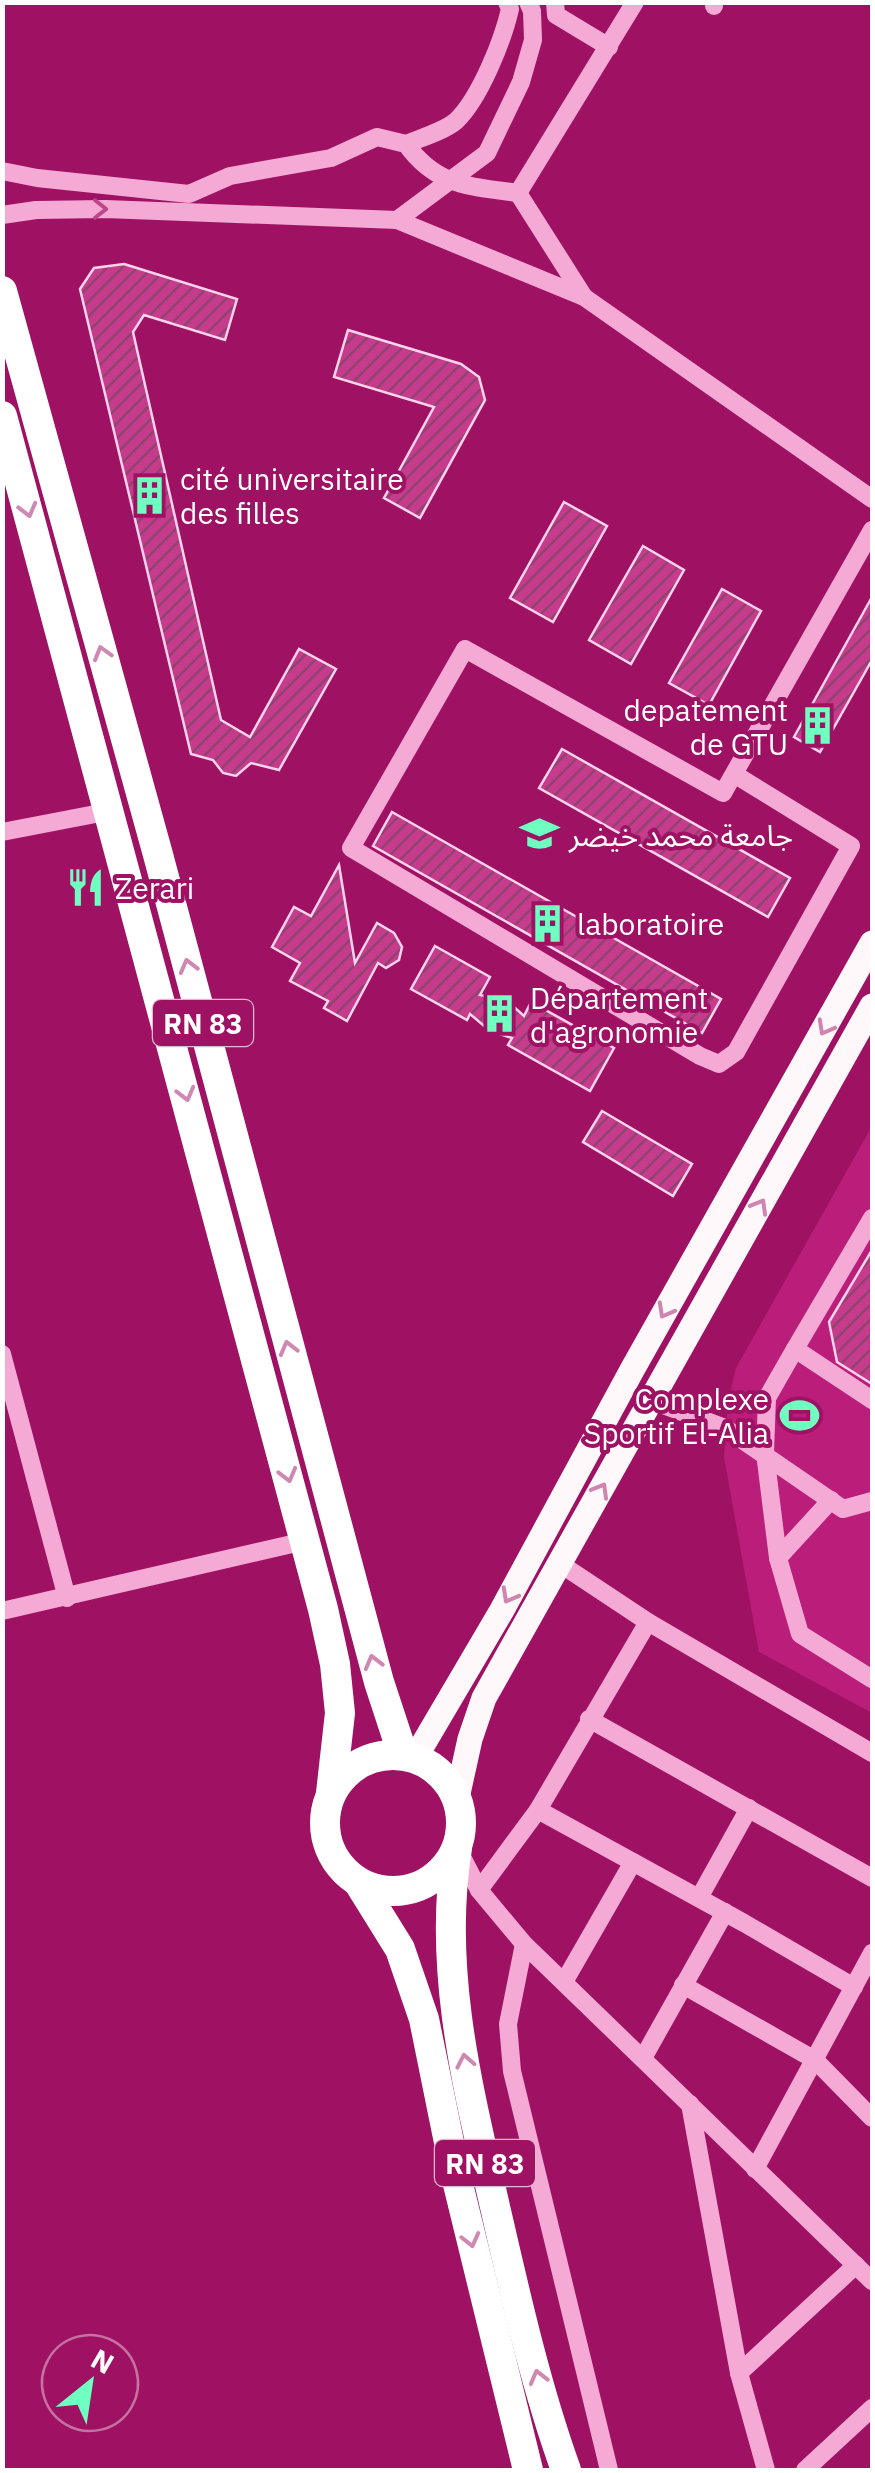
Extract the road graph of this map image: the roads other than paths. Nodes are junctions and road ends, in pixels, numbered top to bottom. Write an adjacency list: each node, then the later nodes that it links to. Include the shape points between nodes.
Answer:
1 (506, 2): 6 (street, via 504,36 455,122)
2 (528, 2): 8 (street, via 533,40 521,82 487,153)
3 (555, 2): 5 (street, via 556,15)
4 (635, 2): 5 (street)
5 (610, 46): 9 (street)
6 (406, 144): 7 (street, via 377,137 332,158 230,176 189,194); 8 (street, via 421,164)
7 (2, 171)
8 (450, 183): 9 (street); 11 (street)
9 (518, 193): 13 (street)
10 (2, 215): 11 (street, one-way to 11, via 124,209)
11 (397, 220): 13 (street)
12 (2, 291): 39 (highway, RN 83, one-way to 12, via 379,1682)
13 (584, 298): 15 (street)
14 (2, 416): 18 (highway, RN 83, one-way to 18)
15 (872, 499)
16 (872, 530): 17 (street)
17 (734, 774): 17 (street, via 723,793 465,648 352,848 719,1064 736,1052 851,846)
18 (110, 811): 19 (street); 30 (highway, RN 83, one-way to 30)
19 (2, 832)
20 (872, 943): 39 (main road, one-way to 39, via 502,1610)
21 (872, 1006): 25 (main road, one-way to 21)
22 (872, 1218): 23 (street)
23 (795, 1349): 26 (street); 27 (street, via 767,1398)
24 (2, 1354): 33 (street)
25 (650, 1400): 27 (street, via 725,1428); 32 (main road, one-way to 25)
26 (872, 1400)
27 (764, 1453): 28 (street); 31 (street)
28 (831, 1500): 29 (street, via 843,1508); 31 (street)
29 (872, 1501)
30 (305, 1541): 33 (street); 40 (highway, RN 83, via 340,1713)
31 (778, 1558): 36 (street, via 800,1634)
32 (558, 1563): 35 (street); 41 (main road, via 484,1698)
33 (67, 1598): 34 (street)
34 (2, 1611)
35 (648, 1622): 37 (street); 38 (street)
36 (872, 1678)
37 (589, 1719): 42 (street); 43 (street)
38 (872, 1753)
39 (409, 1756): 40 (highway, via 386,1754 353,1766); 41 (highway, via 448,1780)
40 (330, 1793): 47 (highway, via 327,1844)
41 (457, 1798): 44 (highway)
42 (749, 1808): 46 (street); 49 (street)
43 (538, 1810): 45 (street); 48 (street)
44 (457, 1848): 47 (highway, via 427,1883 405,1891); 48 (street); 66 (highway, RN 83, one-way to 44, via 517,2301 456,2015 450,1964)
45 (633, 1862): 49 (street); 53 (street)
46 (872, 1878)
47 (359, 1883): 65 (highway, RN 83, one-way to 65, via 400,1949 424,2019)
48 (479, 1890): 51 (street)
49 (699, 1898): 50 (street)
50 (725, 1912): 54 (street); 55 (street)
51 (524, 1944): 53 (street); 67 (street, via 508,2024 512,2071)
52 (872, 1952): 55 (street)
53 (564, 1982): 56 (street)
54 (682, 1985): 56 (street); 57 (street)
55 (854, 1987): 57 (street)
56 (643, 2058): 58 (street)
57 (815, 2060): 59 (street); 60 (street)
58 (689, 2103): 60 (street); 63 (street)
59 (872, 2118)
60 (754, 2169): 61 (street)
61 (856, 2265): 62 (street); 63 (street)
62 (872, 2280)
63 (739, 2373): 68 (street)
64 (872, 2408): 69 (street)
65 (528, 2470)
66 (566, 2470)
67 (609, 2470)
68 (766, 2470)
69 (804, 2470)

